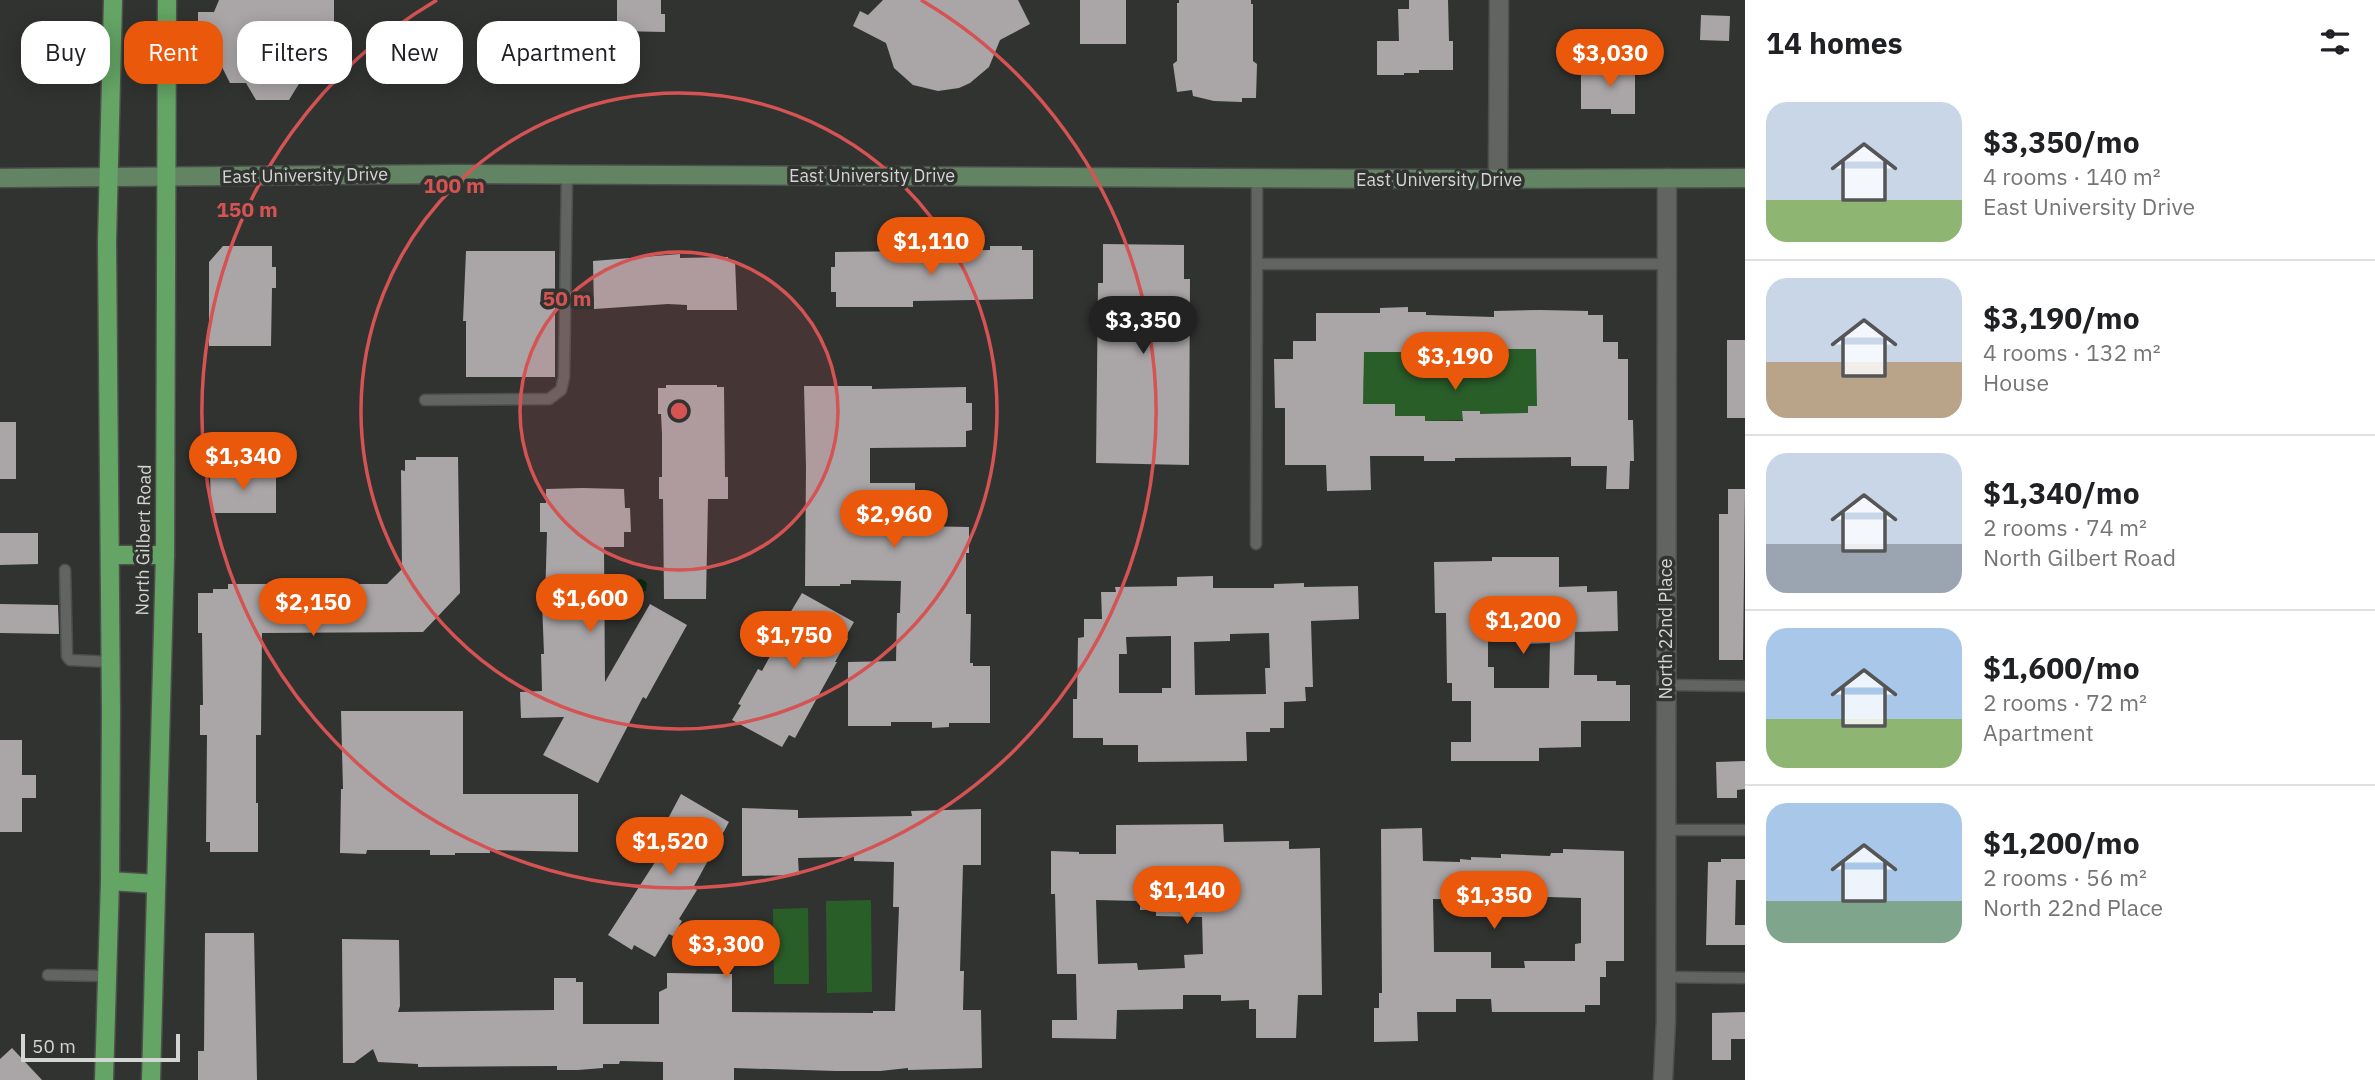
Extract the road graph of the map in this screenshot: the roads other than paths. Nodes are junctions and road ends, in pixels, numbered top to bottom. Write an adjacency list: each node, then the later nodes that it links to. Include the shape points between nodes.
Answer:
1 (113, 0): 5 (main road, North Gilbert Road)
2 (167, 0): 6 (main road, North Gilbert Road)
3 (1499, 0): 11 (street)
4 (567, 174): 6 (main road, East University Drive); 8 (main road, East University Drive); 14 (lane, via 561,390 549,399)
5 (109, 176): 6 (main road, East University Drive); 7 (main road, East University Drive); 16 (main road, North Gilbert Road)
6 (165, 177): 17 (main road, North Gilbert Road)
7 (0, 178)
8 (1257, 178): 11 (main road, East University Drive); 12 (lane)
9 (1667, 178): 10 (main road, East University Drive); 11 (main road, East University Drive); 13 (street, North 22nd Place)
10 (1745, 178)
11 (1498, 179)
12 (1257, 264): 13 (lane); 15 (lane)
13 (1667, 264): 20 (street, North 22nd Place)
14 (425, 400)
15 (1256, 544)
16 (111, 555): 17 (main road); 19 (main road, North Gilbert Road)
17 (165, 555): 25 (main road, North Gilbert Road)
18 (65, 570): 19 (lane, via 67,656 70,660)
19 (112, 662): 24 (main road, North Gilbert Road)
20 (1665, 685): 21 (lane); 22 (street, North 22nd Place)
21 (1745, 686)
22 (1666, 830): 23 (lane); 28 (street, North 22nd Place)
23 (1745, 830)
24 (110, 881): 25 (main road); 27 (main road, North Gilbert Road)
25 (156, 884): 31 (main road, North Gilbert Road)
26 (48, 975): 27 (lane)
27 (107, 976): 30 (main road, North Gilbert Road)
28 (1665, 977): 29 (lane); 32 (street, North 22nd Place)
29 (1745, 978)
30 (104, 1080)
31 (151, 1080)
32 (1663, 1080)

